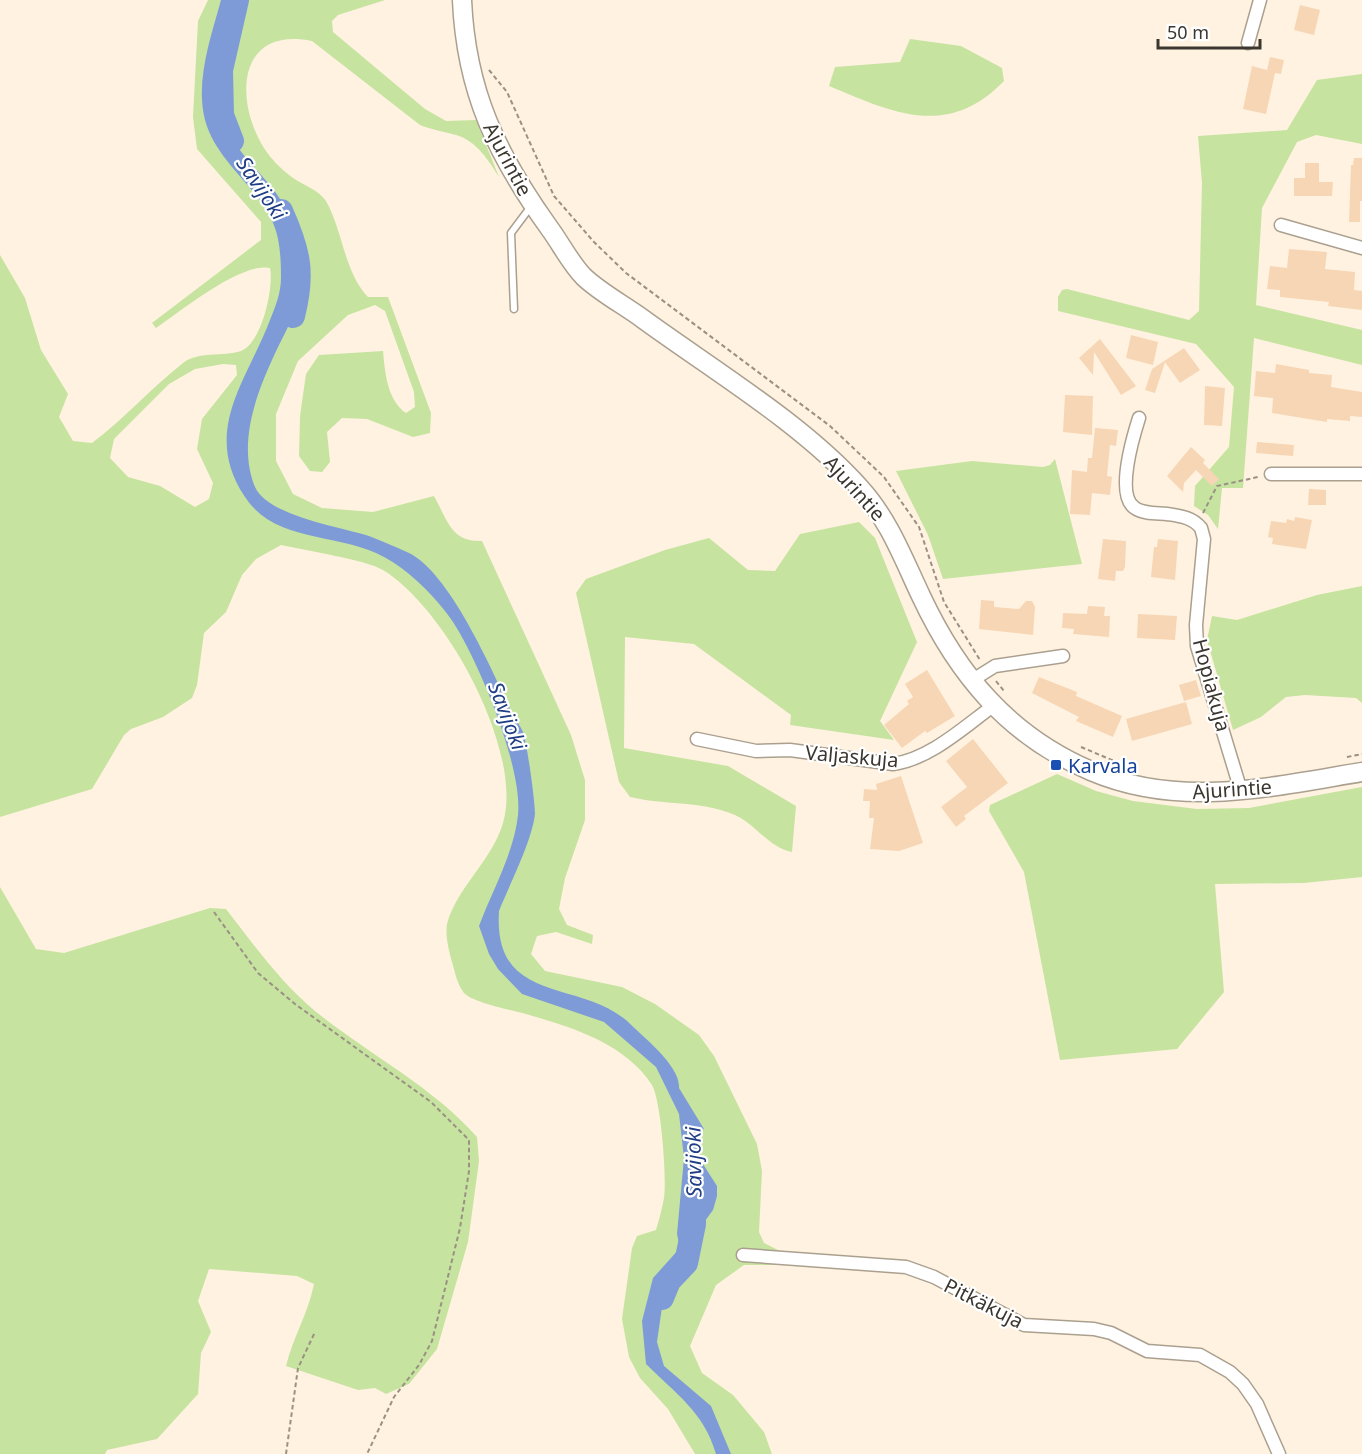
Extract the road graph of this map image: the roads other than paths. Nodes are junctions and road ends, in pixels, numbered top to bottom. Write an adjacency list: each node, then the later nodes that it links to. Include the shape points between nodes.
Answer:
1 (462, 0): 4 (street, Ajurintie, via 475,92 501,153)
2 (1260, 0): 3 (street)
3 (1248, 43)
4 (532, 204): 7 (lane, via 511,233); 12 (street, Ajurintie, via 583,276 796,430 836,462 861,489 882,514 939,632)
5 (1281, 225): 6 (street)
6 (1362, 248)
7 (514, 309)
8 (1139, 418): 16 (street, Hopiakuja, via 1129,455 1126,486 1130,504 1140,511 1184,517 1198,523 1204,539 1197,646)
9 (1271, 474): 10 (street)
10 (1362, 474)
11 (1063, 656): 12 (street, via 995,666)
12 (971, 681): 13 (street, Ajurintie)
13 (993, 706): 14 (street, Valjaskuja, via 927,752 900,763 790,750 756,751); 16 (street, Ajurintie, via 1033,738 1091,771 1133,785 1180,792)
14 (697, 740)
15 (1362, 772): 16 (street, Ajurintie)
16 (1241, 791)
17 (743, 1255): 18 (street, Pitkäkuja, via 906,1268 934,1277 1024,1325 1094,1329 1112,1333 1147,1351 1200,1355 1243,1384 1257,1404)
18 (1279, 1454)

